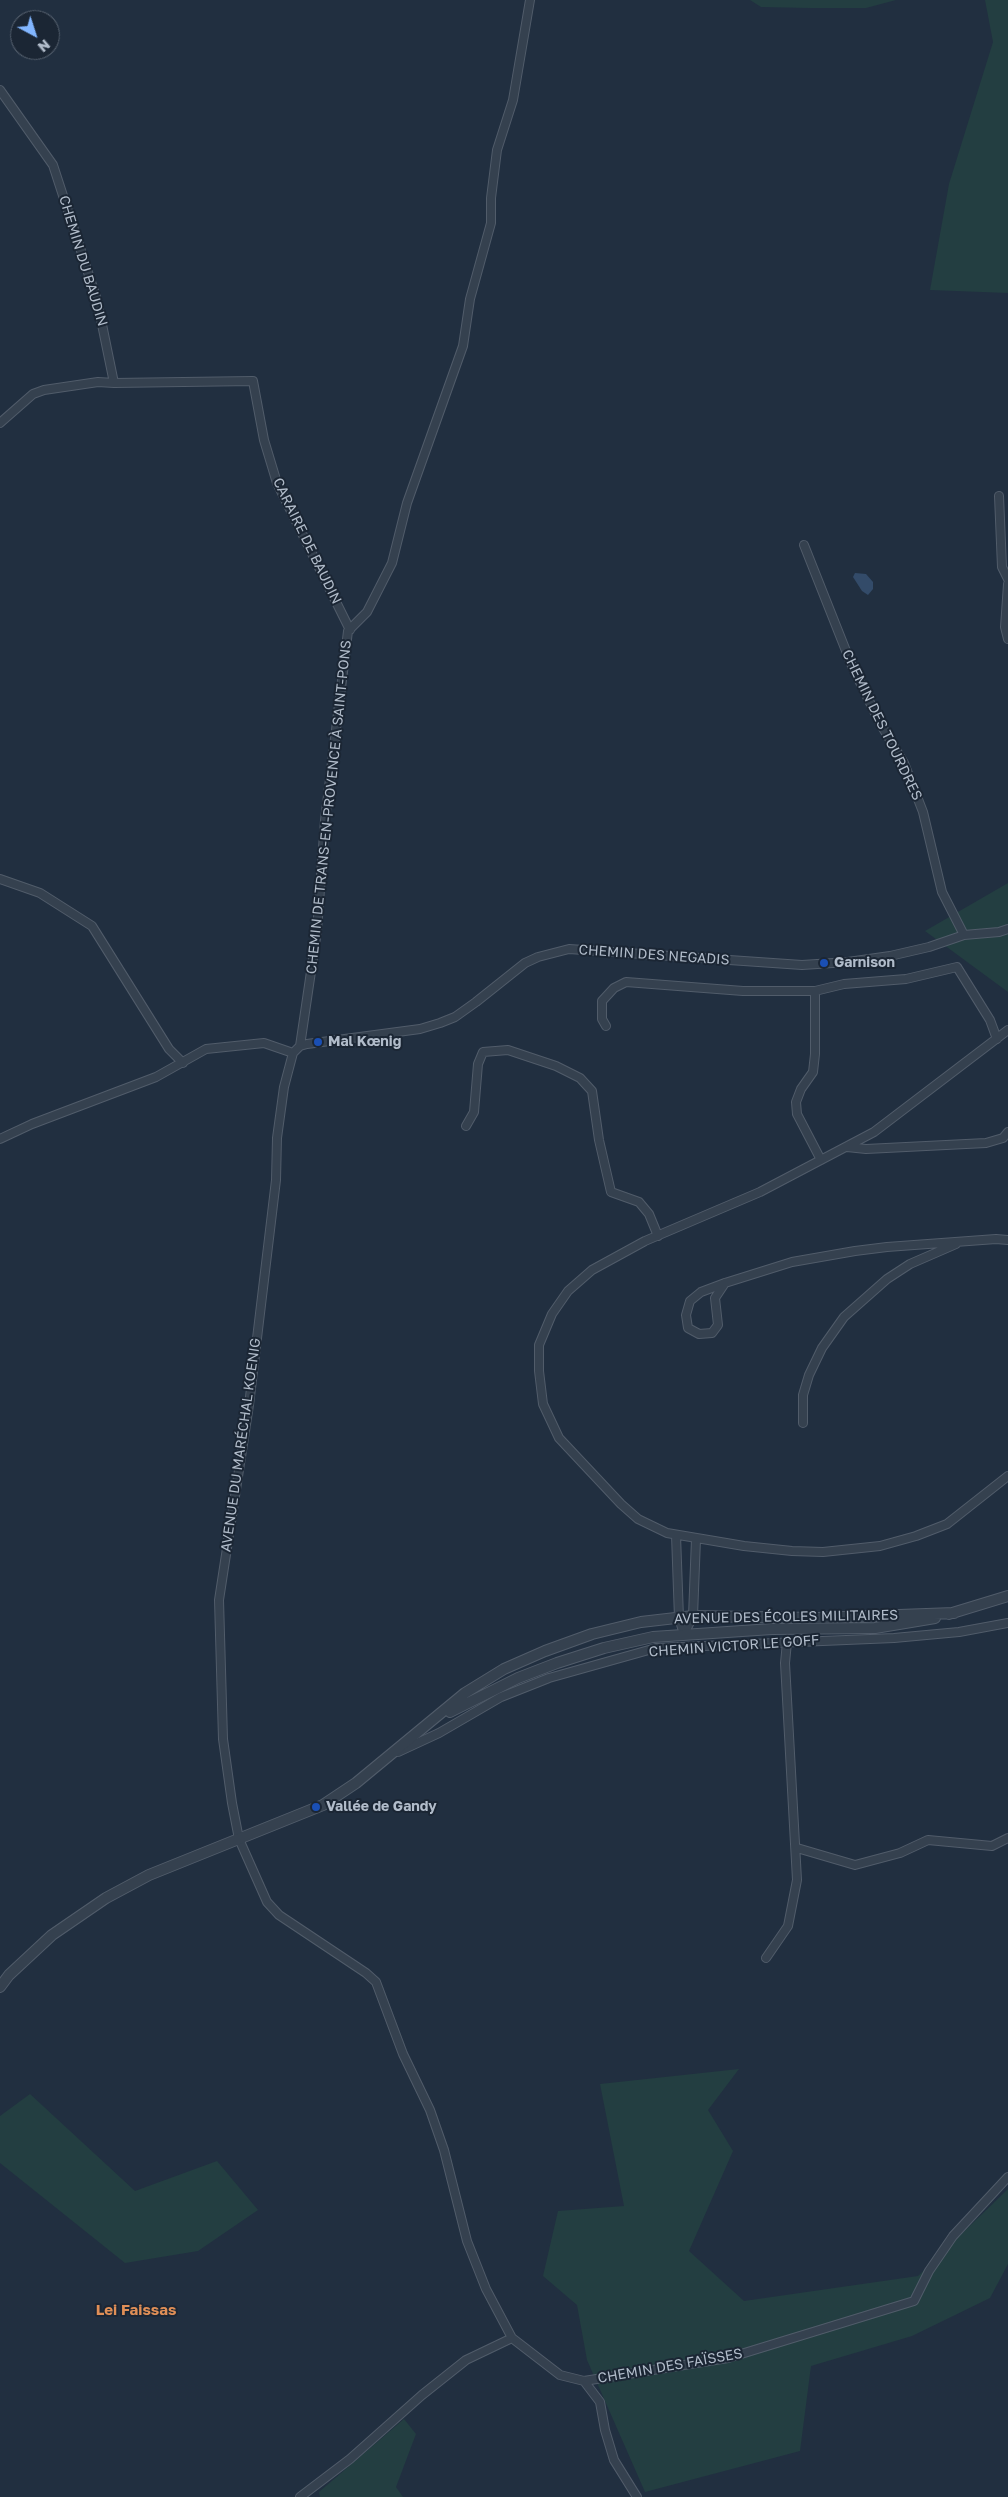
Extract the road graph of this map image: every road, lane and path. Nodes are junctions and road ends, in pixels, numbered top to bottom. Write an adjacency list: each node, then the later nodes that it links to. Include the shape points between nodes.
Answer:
1 (530, 0): 10 (street, CHEMIN DE TRANS-EN-PROVENCE À SAINT-PONS, via 514,100 497,150 491,223 470,299 462,346 407,503 392,563 367,612)
2 (0, 90): 3 (street, CHEMIN DU BAUDIN, via 53,165 97,300)
3 (114, 383): 4 (street, via 98,382 44,390 33,394); 10 (street, CARAIRE DE BAUDIN, via 253,381 264,440 277,483)
4 (0, 423)
5 (999, 496): 7 (street)
6 (804, 545): 14 (street, CHEMIN DES TOURDRES, via 852,666 904,763 923,812 942,892)
7 (1005, 550): 8 (street, via 1002,567)
8 (1008, 579)
9 (1008, 584): 11 (street, via 1005,627)
10 (350, 630): 19 (street, CHEMIN DE TRANS-EN-PROVENCE À SAINT-PONS, via 335,732 317,931)
11 (1008, 639)
12 (0, 879): 21 (street, via 40,893 92,926 168,1049)
13 (1008, 929): 14 (street, CHEMIN DES NEGADIS)
14 (964, 935): 19 (street, CHEMIN DES NEGADIS, via 890,956 802,965 569,949 525,963 455,1017 440,1023 420,1029)
15 (815, 991): 16 (street, via 626,982 614,988 602,1001 602,1019); 18 (street, via 957,967 990,1020); 26 (street, via 813,1072 796,1102 797,1114)
16 (606, 1026)
17 (1008, 1030): 18 (street)
18 (997, 1039): 25 (street, via 894,1118)
19 (300, 1046): 20 (street)
20 (293, 1053): 21 (street, via 264,1043 251,1044 206,1049); 45 (street, AVENUE DU MARÉCHAL KOENIG, via 284,1087 277,1138 276,1180 249,1405 219,1600 224,1739)
21 (183, 1063): 24 (street, via 156,1077)
22 (466, 1126): 27 (street, via 474,1112 478,1064 483,1052 508,1050 580,1078 592,1091 611,1192 639,1202 649,1214)
23 (1008, 1132): 25 (street, via 1003,1138 986,1143 866,1149)
24 (0, 1138)
25 (847, 1147): 26 (street)
26 (821, 1160): 27 (street, via 760,1192)
27 (658, 1236): 33 (street, via 616,1255 568,1291 552,1314 540,1345 539,1371 543,1404 559,1438 638,1519)
28 (1008, 1240): 29 (street)
29 (967, 1241): 30 (street, via 855,1250 792,1262); 31 (street, via 941,1249 887,1278 844,1317 822,1348 809,1375)
30 (725, 1283): 30 (street, via 701,1292 690,1301 686,1315 688,1328 699,1334 712,1333 718,1325 715,1298)
31 (803, 1423)
32 (1008, 1476): 34 (street, via 947,1524 880,1546 823,1552 792,1551)
33 (676, 1535): 34 (street); 38 (street)
34 (696, 1539): 37 (street)
35 (1008, 1596): 36 (street, AVENUE DES ÉCOLES MILITAIRES)
36 (954, 1613): 37 (street, AVENUE DES ÉCOLES MILITAIRES, via 817,1618); 40 (street, AVENUE DES ÉCOLES MILITAIRES, via 875,1628)
37 (694, 1616): 38 (street, AVENUE DES ÉCOLES MILITAIRES); 40 (street)
38 (679, 1618): 40 (street); 42 (street, AVENUE DES ÉCOLES MILITAIRES, via 608,1630 545,1651 504,1669)
39 (1008, 1623): 41 (street, CHEMIN VICTOR LE GOFF, via 904,1637)
40 (684, 1634): 42 (street, AVENUE DES ÉCOLES MILITAIRES, via 620,1644 557,1663 518,1678)
41 (787, 1642): 43 (street, CHEMIN VICTOR LE GOFF, via 656,1648 549,1678 501,1697); 46 (street, via 785,1663)
42 (434, 1720): 43 (street, AVENUE DES ÉCOLES MILITAIRES)
43 (391, 1756): 45 (street, AVENUE DES ÉCOLES MILITAIRES, via 323,1805)
44 (1008, 1838): 46 (street, via 992,1846 928,1840 900,1853 855,1865)
45 (239, 1839): 48 (street, AVENUE DES ÉCOLES MILITAIRES, via 149,1875 106,1898 52,1935); 50 (street, AVENUE DU MARÉCHAL KOENIG, via 266,1902 279,1915 376,1982 400,2047 430,2110 470,2249)
46 (797, 1848): 47 (street, via 797,1880 788,1926)
47 (766, 1958)
48 (0, 1987)
49 (1008, 2177): 51 (street, CHEMIN DES FAÏSSES, via 953,2236 929,2271 914,2301 728,2358)
50 (512, 2338): 51 (street, CHEMIN DES FAÏSSES, via 560,2375); 52 (street, via 466,2360 350,2459)
51 (584, 2381): 53 (street, via 600,2402 614,2460)
52 (300, 2497)
53 (637, 2497)

